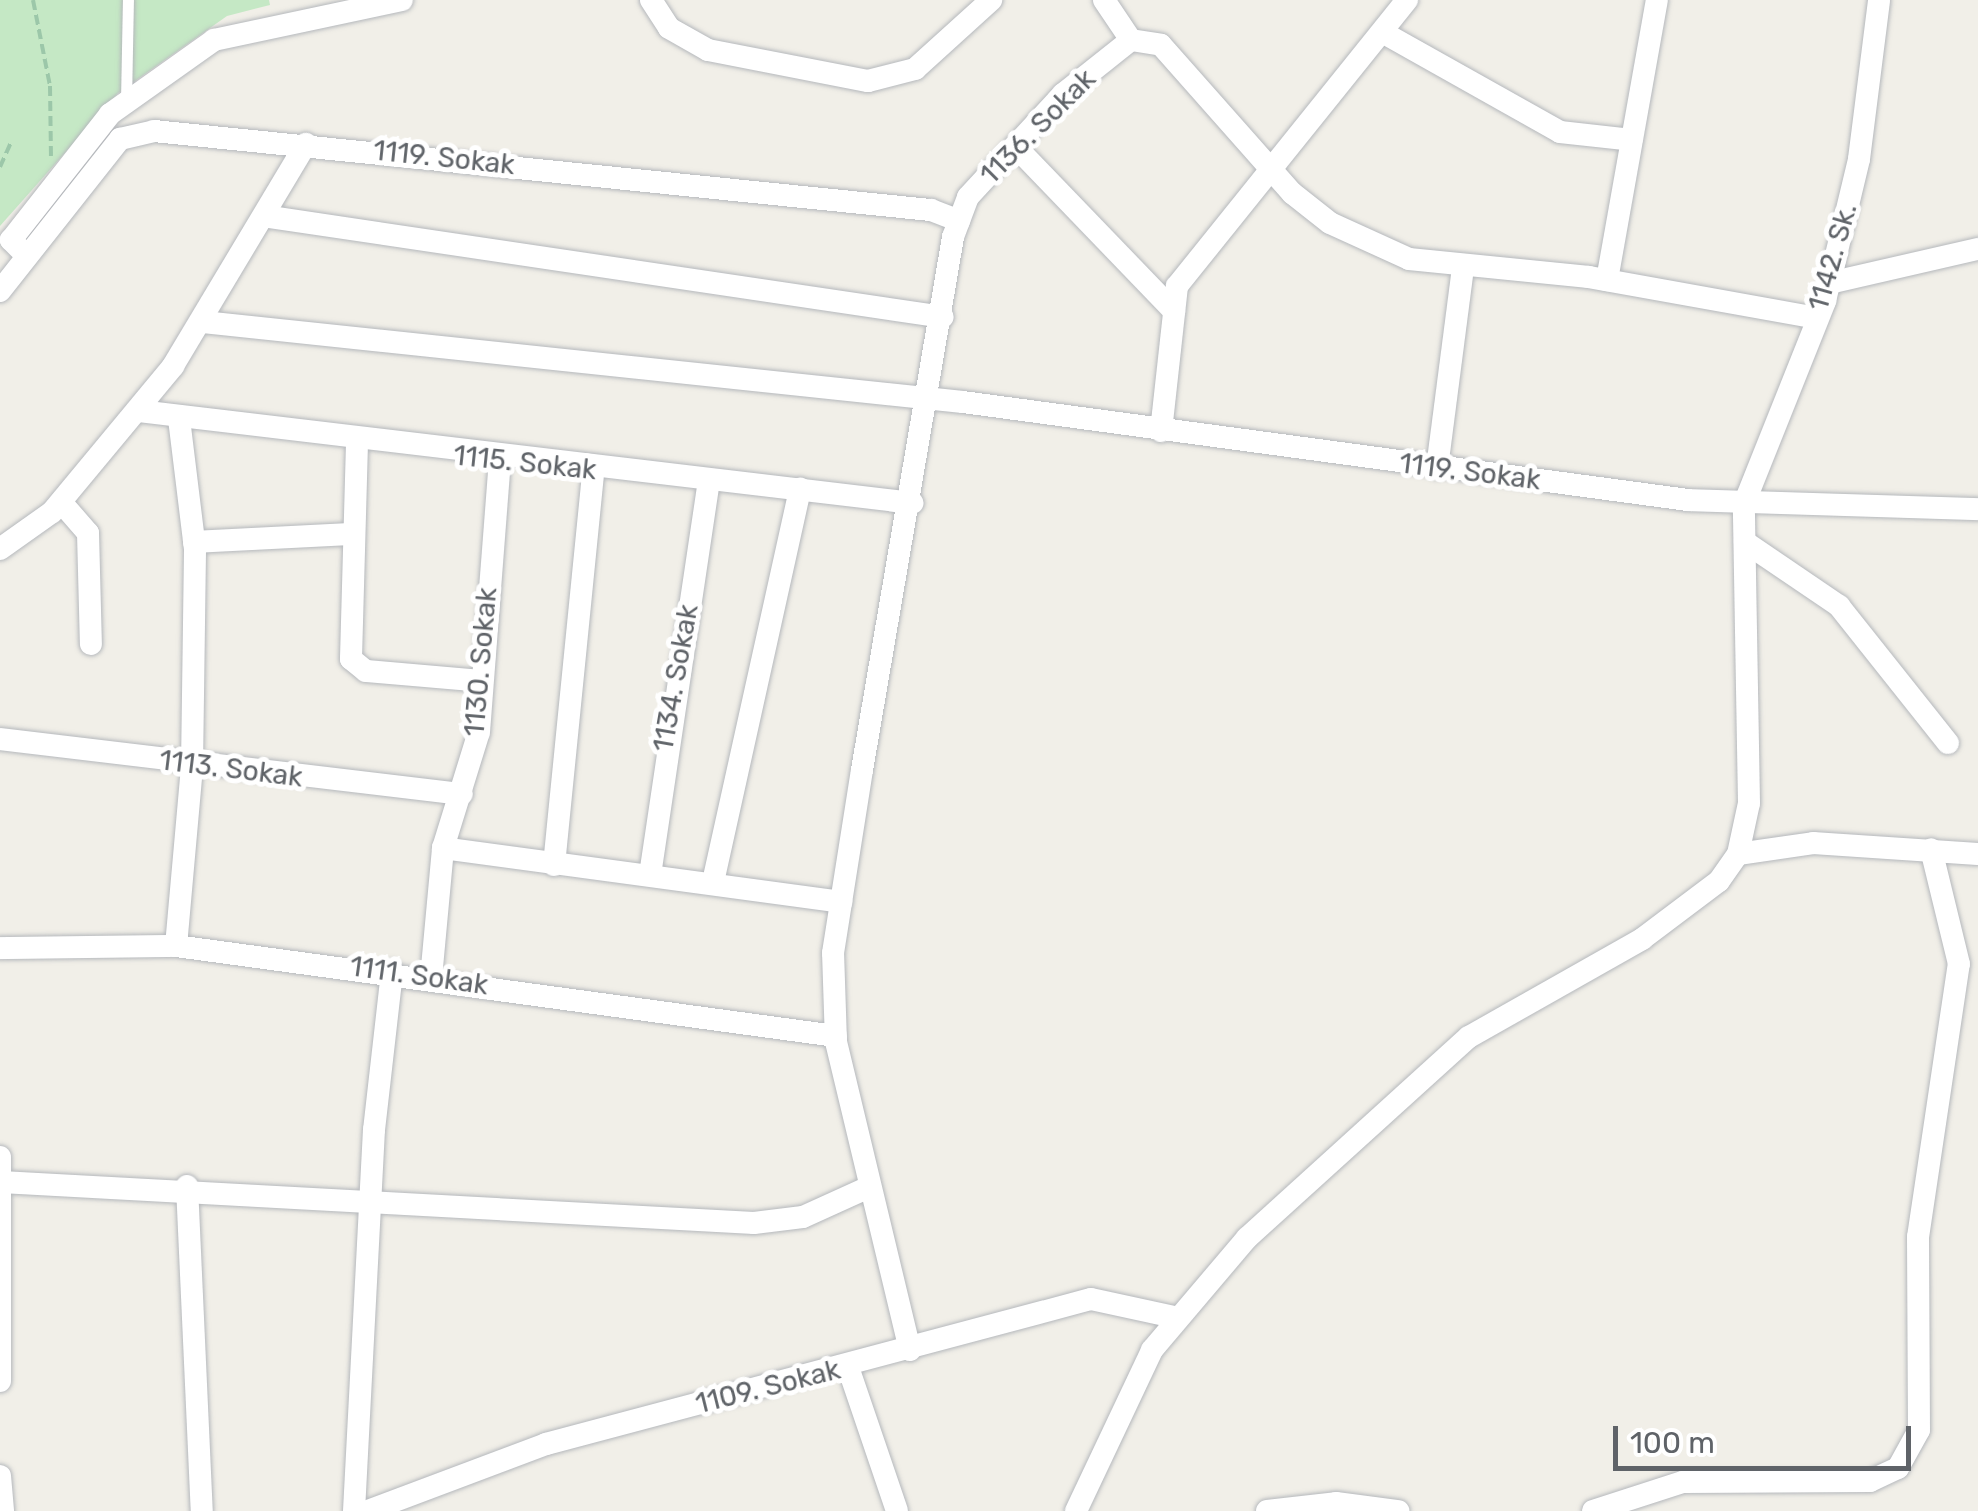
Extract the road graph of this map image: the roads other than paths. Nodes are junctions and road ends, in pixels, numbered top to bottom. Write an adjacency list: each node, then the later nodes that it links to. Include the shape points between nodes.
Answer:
1 (128, 0): 11 (lane)
2 (402, 0): 11 (street, via 236,32)
3 (651, 0): 4 (street, via 690,43 868,81 915,69)
4 (991, 0)
5 (1104, 0): 10 (street)
6 (1407, 0): 9 (street)
7 (1657, 0): 12 (street)
8 (1880, 0): 22 (street, 1142. Sk., via 1859,159)
9 (1382, 32): 12 (street, via 1560,132); 15 (street)
10 (1131, 40): 14 (street, 1136. Sokak); 15 (street, via 1161,44)
11 (126, 101): 18 (street, via 49,185)
12 (1632, 140): 21 (street)
13 (306, 144): 16 (street); 17 (street, 1119. Sokak, via 931,210); 18 (street, 1119. Sokak, via 134,132)
14 (1016, 147): 17 (street, 1136. Sokak, via 968,197); 24 (street)
15 (1268, 169): 20 (street, via 1330,223 1409,258); 24 (street, via 1194,256)
16 (270, 217): 25 (street); 27 (street)
17 (959, 221): 25 (street, 1136. Sokak)
18 (13, 242): 23 (street, 1119. Sokak)
19 (1978, 249): 22 (street)
20 (1463, 268): 21 (street); 34 (street)
21 (1607, 280): 26 (street)
22 (1829, 283): 26 (street, 1142. Sk.)
23 (0, 291)
24 (1174, 311): 31 (street)
25 (942, 317): 28 (street, 1136. Sokak)
26 (1817, 318): 40 (street, 1142. Sk.)
27 (202, 322): 28 (street, 1119. Sokak); 29 (street)
28 (926, 400): 31 (street, 1119. Sokak); 39 (street, 1136. Sokak)
29 (139, 411): 30 (street, 1115. Sokak); 38 (street)
30 (179, 419): 32 (street, 1115. Sokak); 43 (street)
31 (1162, 431): 34 (street, 1119. Sokak)
32 (357, 443): 33 (street, 1115. Sokak); 42 (street)
33 (500, 461): 35 (street, 1115. Sokak); 47 (street, 1130. Sokak)
34 (1436, 468): 40 (street, 1119. Sokak)
35 (593, 471): 36 (street, 1115. Sokak); 56 (street)
36 (709, 480): 37 (street, 1115. Sokak); 57 (street, 1134. Sokak)
37 (800, 488): 39 (street, 1115. Sokak); 58 (street)
38 (61, 502): 45 (street); 46 (street, via 88,533)
39 (913, 503): 59 (street, 1136. Sokak)
40 (1744, 504): 41 (street, 1119. Sokak); 44 (street)
41 (1978, 509)
42 (354, 534): 43 (street); 47 (street, via 351,659 366,672)
43 (194, 542): 50 (street)
44 (1745, 542): 49 (street, via 1839,606); 54 (street, via 1749,804)
45 (0, 549)
46 (91, 644)
47 (482, 681): 51 (street, 1130. Sokak)
48 (0, 739): 50 (street, 1113. Sokak)
49 (1948, 743)
50 (192, 766): 51 (street, 1113. Sokak); 60 (street)
51 (462, 794): 52 (street, 1130. Sokak)
52 (443, 848): 56 (street); 63 (street, 1130. Sokak)
53 (1931, 849): 54 (street, via 1813,843); 55 (street); 83 (street, via 1959,964 1918,1237 1919,1430 1898,1468 1870,1481 1683,1482)
54 (1738, 854): 70 (street, via 1719,881 1642,938 1469,1038 1353,1134)
55 (1978, 854)
56 (554, 865): 57 (street)
57 (650, 876): 58 (street)
58 (713, 882): 59 (street)
59 (841, 902): 64 (street, 1136. Sokak)
60 (176, 946): 61 (street, 1111. Sokak); 62 (street, 1111. Sokak)
61 (0, 948)
62 (392, 971): 63 (street, 1111. Sokak); 69 (street)
63 (431, 978): 64 (street, 1111. Sokak)
64 (836, 1036): 68 (street, 1136. Sokak)
65 (0, 1157): 66 (street)
66 (1, 1182): 67 (street); 73 (street)
67 (187, 1186): 69 (street); 76 (street)
68 (870, 1187): 69 (street, via 803,1217 754,1222); 71 (street, 1136. Sokak)
69 (371, 1200): 77 (street)
70 (1174, 1317): 71 (street, 1109. Sokak, via 1092,1299); 80 (street)
71 (910, 1350): 72 (street, 1109. Sokak)
72 (848, 1366): 78 (street, 1109. Sokak, via 546,1444); 79 (street)
73 (0, 1381)
74 (0, 1476): 75 (street)
75 (3, 1511)
76 (202, 1511)
77 (354, 1511)
78 (368, 1511)
79 (898, 1511)
80 (1076, 1511)
81 (1267, 1511): 82 (street, via 1336,1503)
82 (1398, 1511)
83 (1593, 1511)

